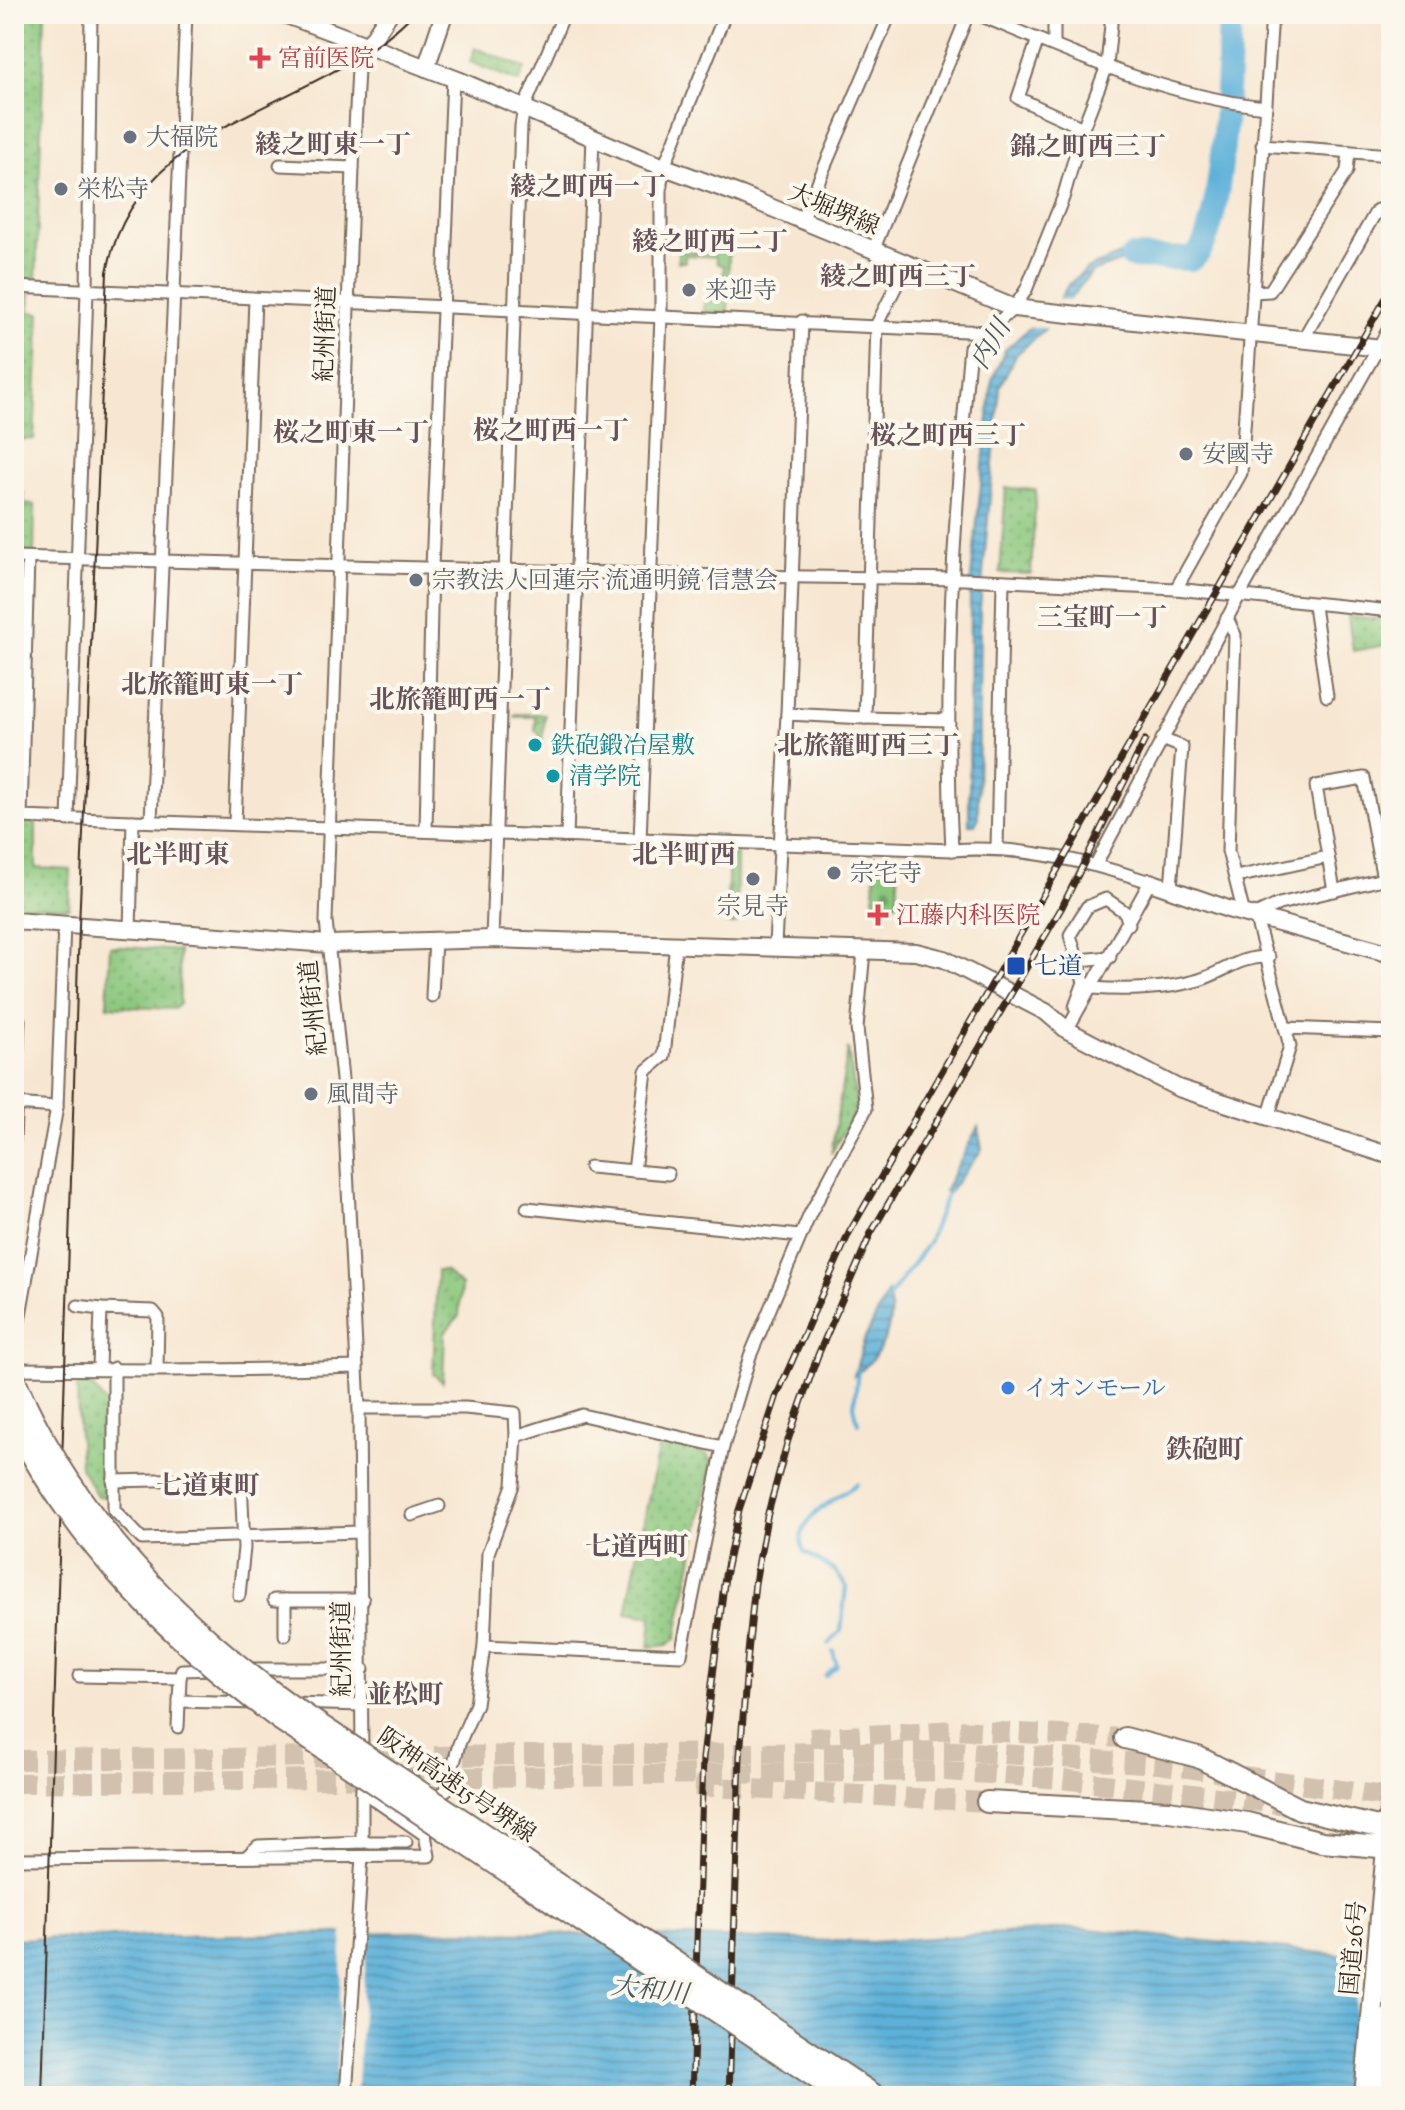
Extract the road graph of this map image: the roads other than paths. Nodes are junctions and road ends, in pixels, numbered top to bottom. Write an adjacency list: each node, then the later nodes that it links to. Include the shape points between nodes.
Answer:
1 (91, 14): 35 (street)
2 (186, 14): 37 (street)
3 (284, 14): 16 (street, 大堀堺線)
4 (389, 14): 16 (street)
5 (444, 14): 18 (street)
6 (564, 14): 21 (street)
7 (725, 14): 28 (street)
8 (890, 14): 31 (street)
9 (968, 14): 32 (street)
10 (977, 14): 14 (street)
11 (1054, 14): 15 (street)
12 (1112, 14): 17 (street)
13 (1272, 14): 20 (street)
14 (1038, 39): 15 (street); 22 (street, via 1018,98)
15 (1054, 45): 17 (street)
16 (367, 47): 18 (street, 大堀堺線); 29 (street, 紀州街道, via 358,69)
17 (1107, 66): 20 (street, via 1208,99); 22 (street)
18 (426, 68): 19 (street, 大堀堺線)
19 (453, 78): 21 (street, 大堀堺線); 40 (street)
20 (1266, 107): 24 (street)
21 (524, 108): 23 (street, 大堀堺線); 42 (street)
22 (1083, 128): 41 (street, via 1063,198)
23 (593, 137): 28 (street, 大堀堺線); 43 (street)
24 (1262, 145): 25 (street); 36 (street)
25 (1349, 152): 26 (street); 36 (street, via 1347,171 1270,291)
26 (1391, 155)
27 (280, 165): 29 (street)
28 (664, 167): 31 (street, 大堀堺線); 44 (street)
29 (353, 168): 39 (street, 紀州街道)
30 (1377, 210): 50 (street)
31 (801, 222): 32 (street, 大堀堺線)
32 (873, 251): 33 (street, 大堀堺線)
33 (906, 266): 41 (street, 大堀堺線); 46 (street)
34 (14, 287): 35 (street)
35 (87, 291): 37 (street); 54 (street)
36 (1253, 292): 49 (street)
37 (171, 294): 38 (street); 55 (street)
38 (255, 299): 39 (street); 56 (street)
39 (349, 303): 40 (street); 57 (street, 紀州街道)
40 (443, 307): 42 (street); 58 (street)
41 (1014, 308): 48 (street); 49 (street, 大堀堺線)
42 (516, 310): 43 (street); 59 (street)
43 (587, 313): 44 (street); 60 (street)
44 (661, 316): 45 (street); 61 (street)
45 (802, 321): 46 (street); 62 (street)
46 (877, 324): 48 (street); 63 (street)
47 (1391, 325): 51 (street)
48 (987, 332): 64 (street, via 970,347)
49 (1250, 335): 50 (street, 大堀堺線); 66 (street, via 1241,473)
50 (1302, 341): 51 (street, 大堀堺線)
51 (1385, 348): 67 (street)
52 (14, 557): 53 (street)
53 (28, 558): 54 (street); 76 (street, via 21,817)
54 (76, 559): 55 (street); 76 (street)
55 (160, 561): 56 (street); 78 (street)
56 (243, 563): 57 (street); 79 (street)
57 (340, 565): 58 (street); 80 (street, 紀州街道)
58 (432, 567): 59 (street); 81 (street)
59 (505, 569): 60 (street); 82 (street)
60 (576, 573): 61 (street); 83 (street)
61 (651, 574): 62 (street); 84 (street)
62 (793, 577): 63 (street); 72 (street)
63 (868, 577): 64 (street); 73 (street)
64 (958, 579): 65 (street); 74 (street)
65 (1003, 581): 66 (street); 86 (street)
66 (1176, 589): 67 (street)
67 (1238, 598): 68 (street); 70 (street)
68 (1314, 606): 69 (street); 71 (street)
69 (1391, 611)
70 (1227, 618): 75 (street); 90 (street, via 1235,635 1228,851)
71 (1327, 696)
72 (787, 714): 73 (street); 85 (street)
73 (865, 718): 74 (street)
74 (946, 720): 87 (street)
75 (1162, 739): 89 (street); 93 (street, via 1182,747)
76 (68, 820): 77 (street)
77 (133, 821): 78 (street); 99 (street)
78 (151, 821): 79 (street)
79 (235, 824): 80 (street)
80 (329, 827): 81 (street); 103 (street, 紀州街道)
81 (426, 830): 82 (street)
82 (495, 833): 83 (street); 100 (street)
83 (567, 836): 84 (street)
84 (640, 840): 85 (street)
85 (780, 843): 87 (street); 104 (street)
86 (997, 848): 87 (street); 89 (street)
87 (952, 850)
88 (1328, 857): 90 (street); 91 (street, via 1316,786 1364,778); 94 (street)
89 (1096, 864): 92 (street)
90 (1236, 877): 95 (street)
91 (1387, 878): 94 (street)
92 (1150, 882): 93 (street); 98 (street)
93 (1171, 888): 95 (street)
94 (1334, 891): 95 (street)
95 (1250, 914): 106 (street); 108 (street)
96 (14, 921): 97 (street)
97 (64, 924): 99 (street); 117 (street)
98 (1129, 924): 107 (street); 109 (street, via 1125,912 1106,899 1087,907 1070,935)
99 (130, 930): 103 (street)
100 (492, 939): 101 (street); 102 (street)
101 (435, 940): 103 (street); 111 (street)
102 (676, 943): 104 (street); 122 (street, via 664,1056 646,1071)
103 (329, 944): 130 (street, 紀州街道, via 343,1089)
104 (775, 945): 105 (street)
105 (864, 951): 114 (street, via 936,956 1046,1012); 125 (street, via 857,1028 866,1109)
106 (1391, 954)
107 (1110, 957): 109 (street); 110 (street)
108 (1269, 957): 110 (street, via 1232,962 1200,980); 113 (street)
109 (1080, 960): 114 (street, via 1084,982)
110 (1093, 988): 114 (street)
111 (432, 996)
112 (14, 1012): 116 (street, via 19,1020)
113 (1285, 1028): 115 (street); 118 (street, via 1290,1046)
114 (1067, 1030): 118 (street, via 1178,1088)
115 (1391, 1032)
116 (15, 1104): 117 (street); 119 (street)
117 (57, 1107): 126 (street)
118 (1268, 1118): 120 (street)
119 (14, 1141)
120 (1391, 1156)
121 (590, 1167): 122 (street)
122 (634, 1171): 123 (street)
123 (668, 1174)
124 (527, 1208): 125 (street)
125 (800, 1236): 139 (street, via 750,1356)
126 (19, 1304): 129 (street)
127 (78, 1306): 128 (street)
128 (101, 1309): 131 (street); 134 (street, via 153,1311 158,1317)
129 (14, 1349)
130 (357, 1367): 134 (street); 136 (street, 紀州街道)
131 (99, 1368): 132 (street); 133 (street)
132 (114, 1368): 134 (street); 140 (street)
133 (14, 1369)
134 (157, 1369)
135 (14, 1378): 172 (highway, 阪神高速15号堺線, bridge, via 44,1440 96,1519 159,1595 221,1653 289,1704)
136 (359, 1408): 138 (street, via 515,1413); 143 (street, 紀州街道)
137 (14, 1423): 171 (highway, 阪神高速15号堺線, bridge, via 56,1496 111,1570 211,1667 280,1720)
138 (516, 1436): 139 (street, via 582,1415); 148 (street, via 513,1485 488,1553)
139 (723, 1447): 148 (street, via 681,1655)
140 (113, 1481): 144 (street, via 114,1510 142,1539); 144 (street, via 241,1478)
141 (439, 1506): 142 (street)
142 (412, 1515)
143 (360, 1532): 144 (street); 146 (street, 紀州街道)
144 (243, 1535): 145 (street)
145 (239, 1595)
146 (363, 1600): 147 (street, via 280,1600); 149 (street, 紀州街道)
147 (285, 1635)
148 (484, 1646): 158 (street, via 476,1704 447,1789)
149 (363, 1669): 151 (street, via 189,1669 182,1670); 153 (street, 紀州街道)
150 (79, 1676): 151 (street)
151 (180, 1678): 152 (street)
152 (179, 1701): 153 (street); 154 (street)
153 (362, 1705): 156 (street, 紀州街道)
154 (178, 1727)
155 (1125, 1738): 163 (highway, via 1198,1757 1300,1809)
156 (362, 1750): 157 (street, 紀州街道); 158 (street)
157 (362, 1791): 161 (street); 164 (street, 紀州街道)
158 (438, 1800): 161 (street); 162 (street)
159 (987, 1802): 163 (highway, via 1169,1811 1322,1842)
160 (1391, 1804): 163 (highway, 国道26号)
161 (400, 1817): 168 (street, via 425,1835 429,1856)
162 (487, 1835)
163 (1389, 1839): 173 (highway, 国道26号)
164 (362, 1842): 165 (street); 166 (street, via 258,1846)
165 (406, 1842)
166 (246, 1857): 167 (street); 168 (street)
167 (14, 1859)
168 (361, 1862): 170 (street)
169 (1391, 2016): 174 (highway, 国道26号)
170 (346, 2096)
171 (843, 2096)
172 (876, 2096)
173 (1365, 2096)
174 (1383, 2096)

